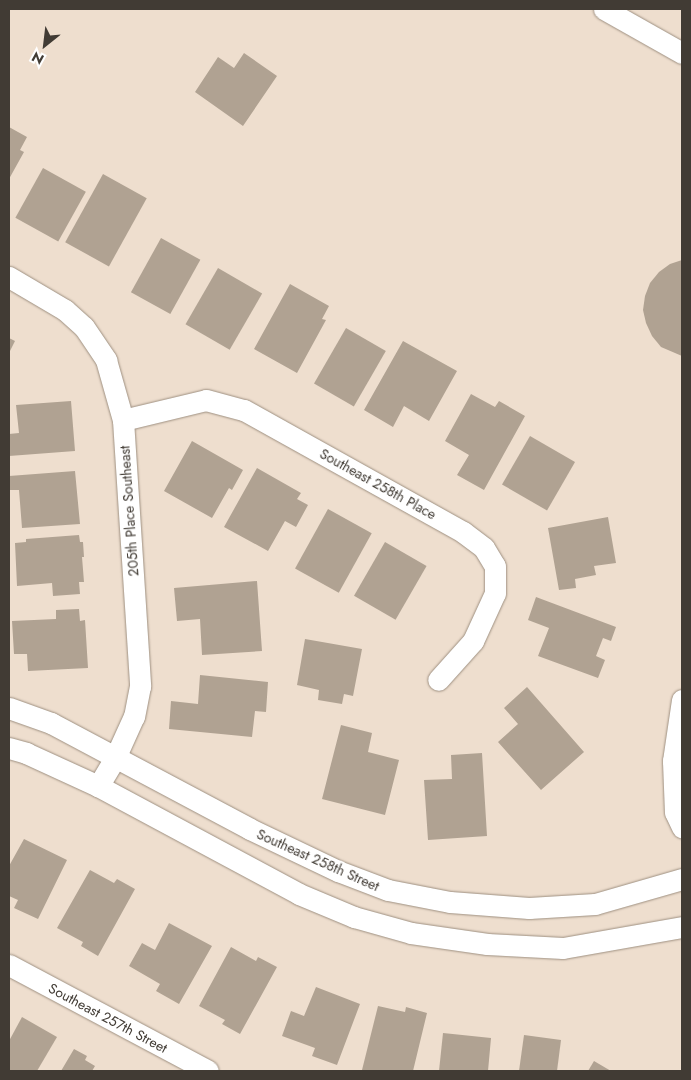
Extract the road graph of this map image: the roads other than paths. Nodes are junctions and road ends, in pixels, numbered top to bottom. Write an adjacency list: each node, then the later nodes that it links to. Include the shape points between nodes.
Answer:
1 (604, 9): 2 (street)
2 (682, 53)
3 (9, 278): 4 (street, 205th Place Southeast, via 65,310 84,327 106,360)
4 (123, 420): 5 (street, Southeast 258th Place, via 206,400 244,410 464,532 484,548 495,566 495,593 473,642); 9 (street, 205th Place Southeast, via 140,686 134,716)
5 (438, 680)
6 (682, 700): 11 (street, via 673,762 674,812)
7 (9, 708): 9 (street, Southeast 258th Street, via 51,723)
8 (9, 748): 10 (street)
9 (115, 758): 10 (street, 205th Place Southeast); 12 (street, Southeast 258th Street, via 250,830 388,890 450,902 529,908 594,904)
10 (98, 786): 13 (street, via 299,894 354,917 411,934 487,944 562,948)
11 (682, 827)
12 (682, 879)
13 (682, 927)
14 (9, 965): 15 (street, Southeast 257th Street)
15 (208, 1071)

